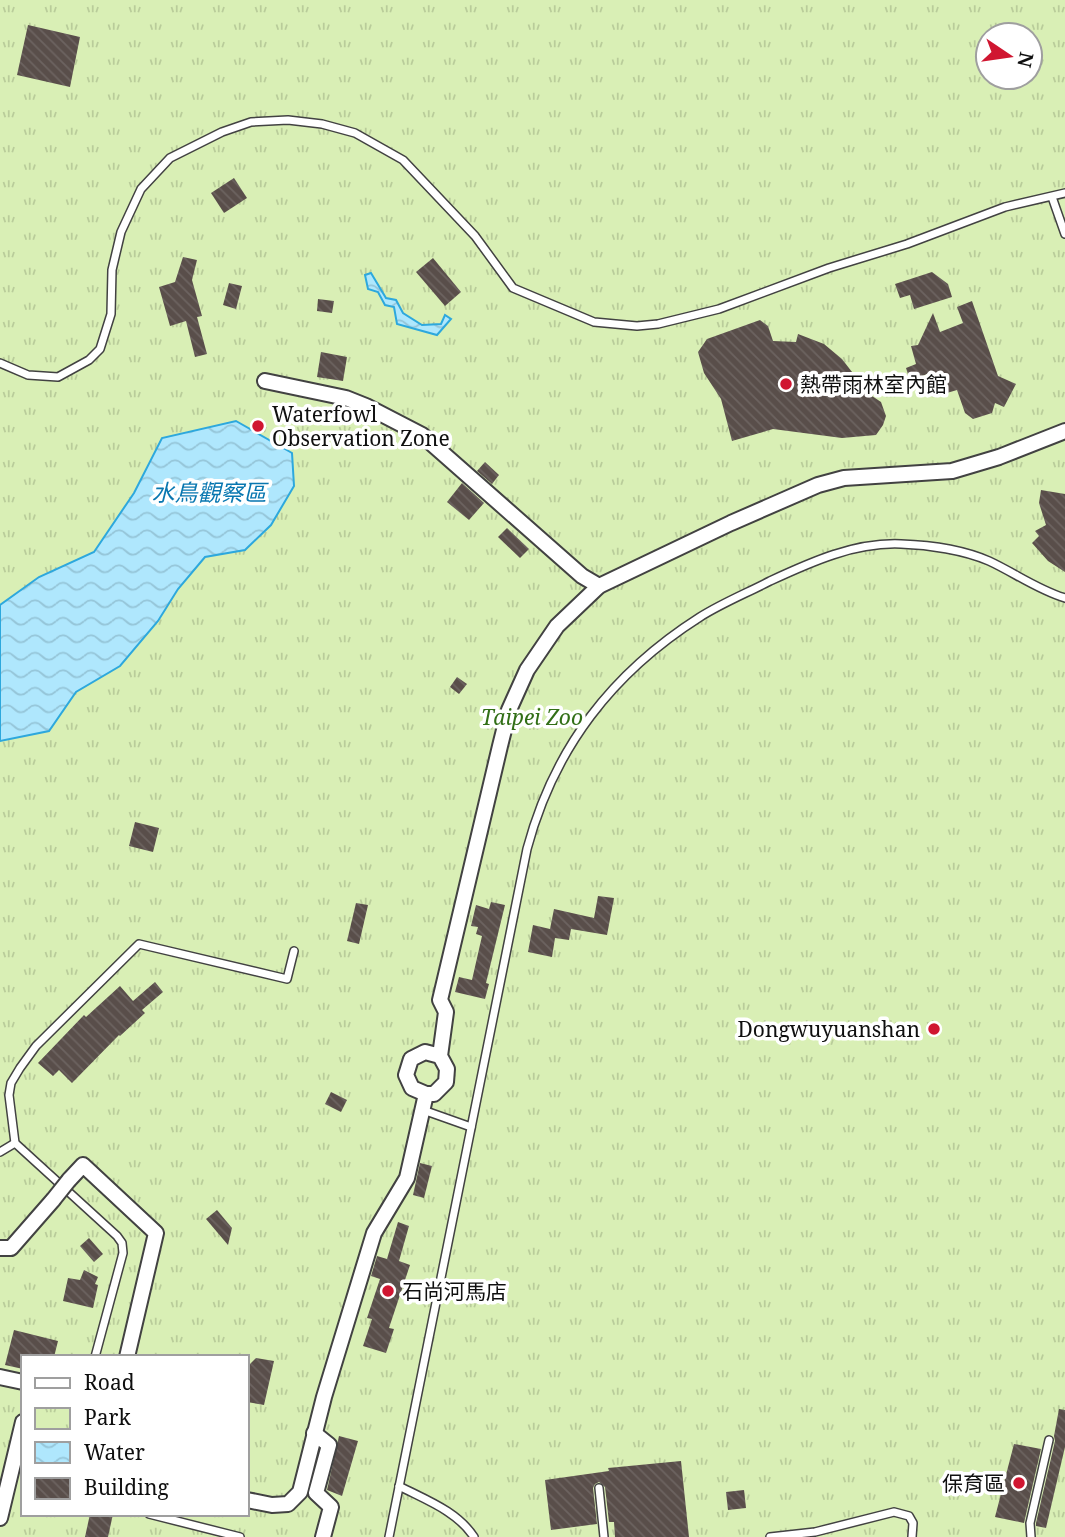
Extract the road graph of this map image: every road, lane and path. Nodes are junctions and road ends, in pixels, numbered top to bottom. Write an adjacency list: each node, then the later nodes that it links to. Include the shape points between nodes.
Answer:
1 (1065, 192): 2 (lane)
2 (1052, 197): 3 (lane); 4 (lane, via 1005,207 719,309 658,324 594,322 513,288 475,236 403,160 355,133 323,124 251,122 170,158 141,189 121,232 112,270 111,314 100,349 89,360 58,377 28,375)
3 (1065, 234)
4 (0, 363)
5 (265, 381): 7 (street, via 346,398 422,435)
6 (1065, 432): 7 (street, via 952,471 844,478 818,485)
7 (599, 586): 10 (street, via 557,626 527,670 509,710 440,1000 446,1012)
8 (1065, 598): 13 (lane, via 966,553 900,544 863,548 817,560 702,616 624,677 576,734 546,790 534,825)
9 (294, 951): 14 (lane, via 287,979 139,944 36,1046 20,1068 9,1095)
10 (440, 1056): 11 (street, via 447,1069 446,1082 434,1094); 11 (street, via 425,1052 411,1059 406,1075 412,1088)
11 (426, 1094): 12 (street)
12 (424, 1110): 13 (lane); 22 (street, via 407,1178 374,1233)
13 (471, 1127): 24 (lane)
14 (15, 1143): 15 (lane); 17 (lane, via 122,1243 123,1254)
15 (0, 1152)
16 (0, 1248): 18 (street, bridge, via 11,1248 83,1165 156,1233)
17 (96, 1355)
18 (127, 1355)
19 (0, 1377): 20 (street)
20 (21, 1382)
21 (21, 1430): 28 (street)
22 (314, 1433): 26 (street, via 300,1492 288,1504); 30 (street, via 329,1445 316,1493 331,1507)
23 (1049, 1440): 36 (lane, via 1030,1523)
24 (399, 1486): 31 (lane); 32 (lane, via 443,1508)
25 (599, 1488): 33 (lane)
26 (248, 1500)
27 (157, 1516): 29 (lane)
28 (0, 1518)
29 (240, 1537)
30 (323, 1537)
31 (389, 1537)
32 (474, 1537)
33 (604, 1537)
34 (770, 1537): 35 (lane, via 815,1532 894,1512 909,1516)
35 (912, 1537)
36 (1031, 1537)

